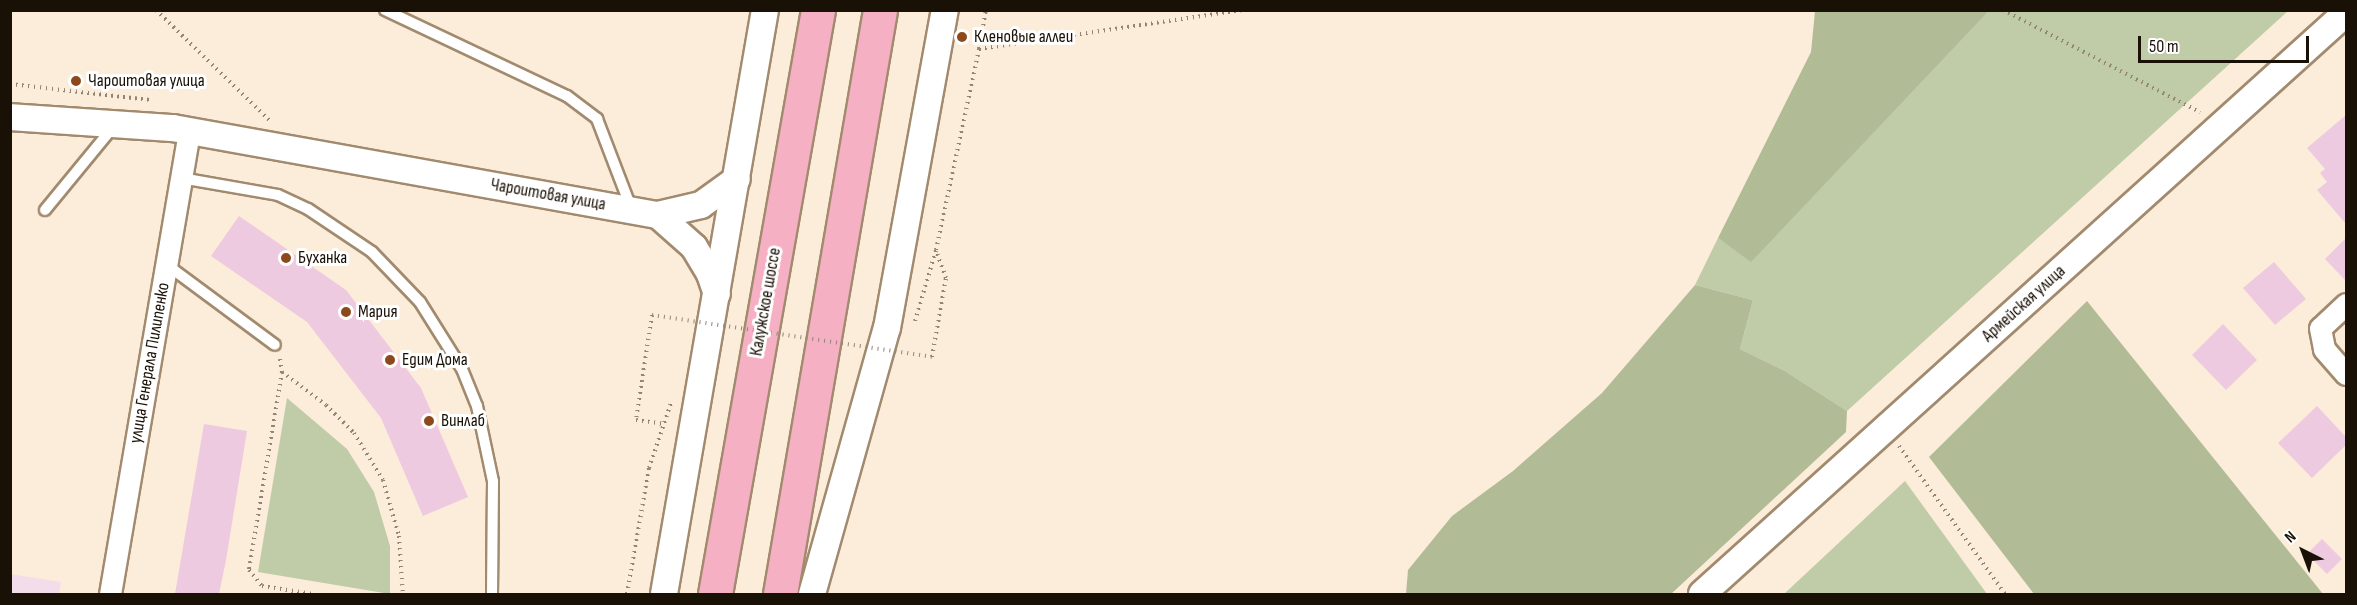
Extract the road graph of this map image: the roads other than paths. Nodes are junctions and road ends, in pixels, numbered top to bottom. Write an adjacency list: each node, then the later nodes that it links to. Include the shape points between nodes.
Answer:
1 (385, 10): 13 (lane, via 567,96 597,119)
2 (765, 10): 11 (street)
3 (818, 10): 23 (highway, Калужское шоссе)
4 (880, 10): 24 (highway)
5 (945, 10): 25 (street, via 887,328)
6 (2346, 13): 26 (street, Армейская улица)
7 (10, 117): 8 (street, Чароитовая улица)
8 (118, 122): 9 (street, Чароитовая улица); 12 (lane)
9 (189, 131): 10 (street, улица Генерала Пилипенко); 13 (street, Чароитовая улица)
10 (181, 178): 15 (street, улица Генерала Пилипенко); 21 (lane, via 278,195 308,209 372,252 420,302 462,369 477,406 494,481)
11 (737, 179): 14 (street, Чароитовая улица, via 701,205); 16 (street)
12 (45, 210)
13 (632, 210): 14 (street, Чароитовая улица)
14 (658, 215): 16 (street, via 694,247)
15 (166, 265): 18 (lane); 20 (street, улица Генерала Пилипенко)
16 (717, 294): 22 (street)
17 (2346, 304): 19 (street, via 2320,328 2325,349)
18 (274, 345)
19 (2346, 374)
20 (110, 594)
21 (492, 594)
22 (663, 594)
23 (715, 594)
24 (780, 594)
25 (812, 594)
26 (1702, 594)

